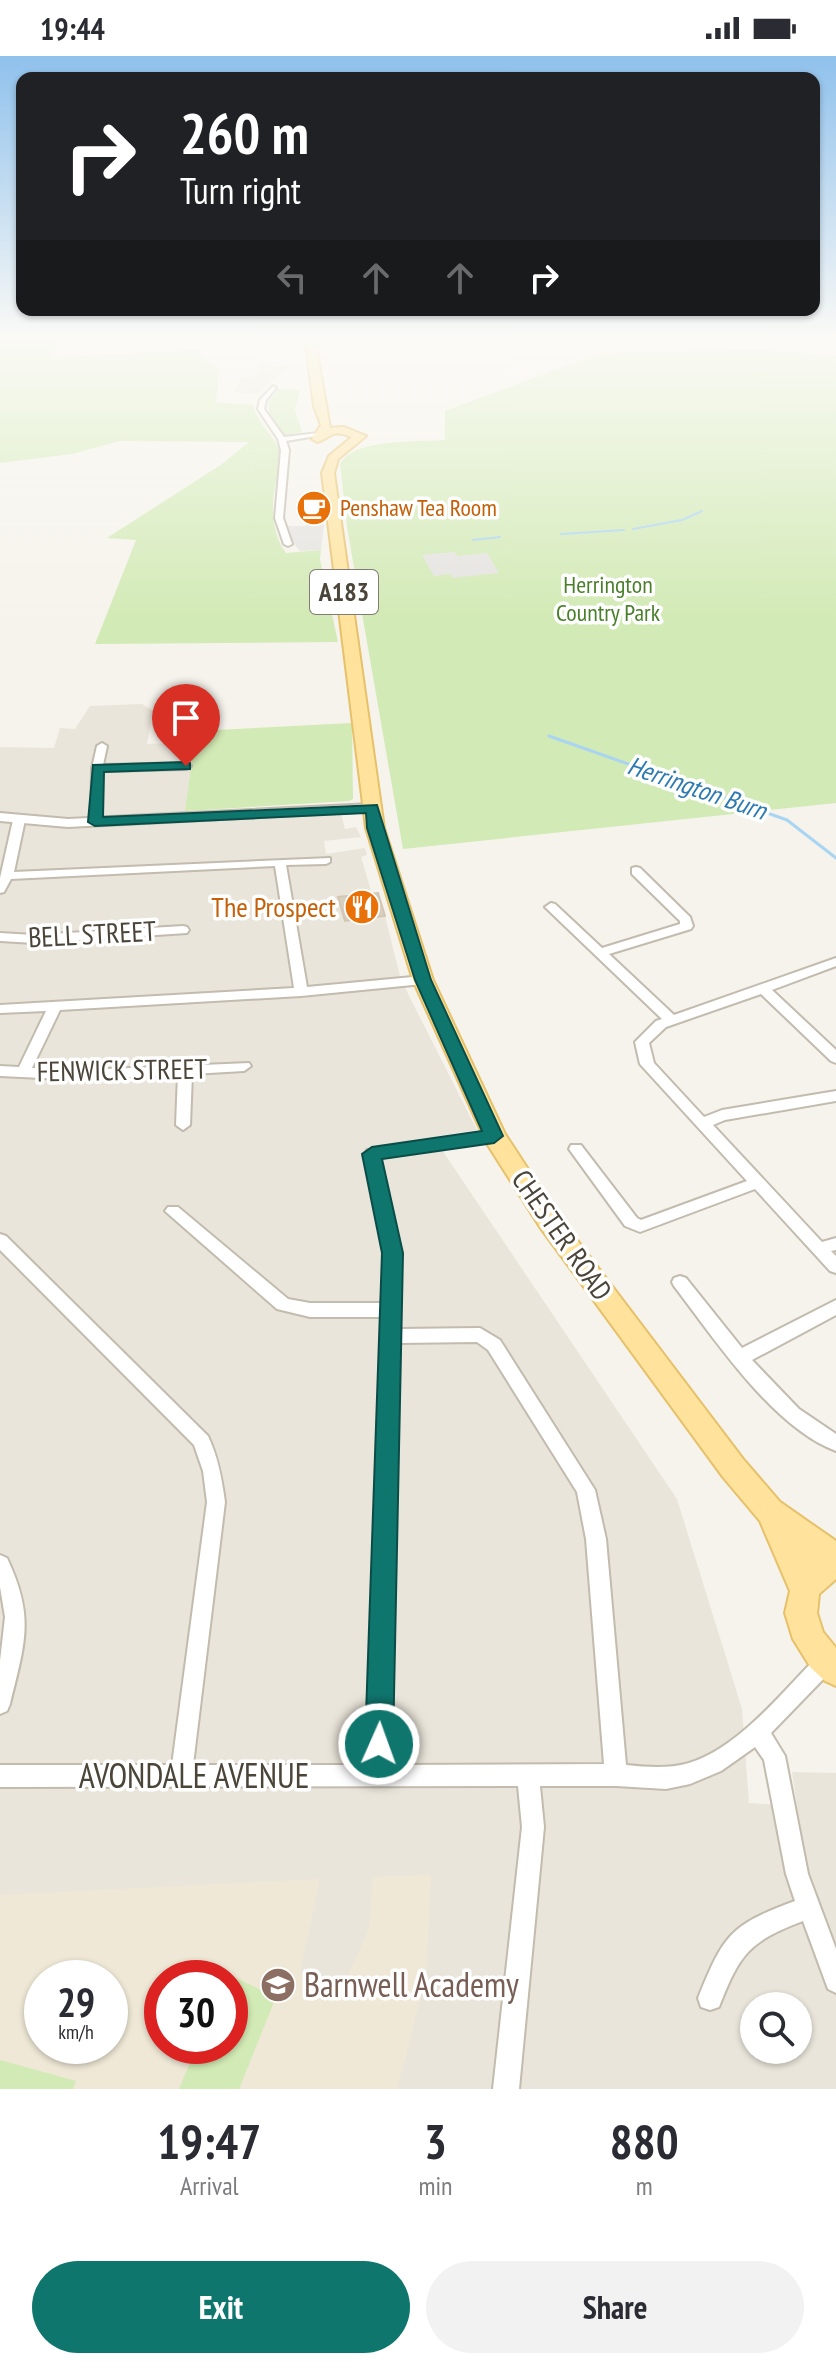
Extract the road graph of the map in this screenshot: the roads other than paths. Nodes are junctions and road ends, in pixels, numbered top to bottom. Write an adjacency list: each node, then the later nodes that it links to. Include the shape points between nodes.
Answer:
1 (277, 432): 5 (street)
2 (325, 432): 6 (main road, A183)
3 (346, 432): 4 (main road)
4 (353, 436): 6 (main road); 6 (main road)
5 (282, 439): 6 (street); 7 (street, via 286,458 279,518)
6 (325, 442): 11 (main road, CHESTER ROAD / A183)
7 (288, 544)
8 (102, 746): 10 (street)
9 (186, 766): 10 (street)
10 (97, 768): 14 (street)
11 (372, 808): 14 (street); 25 (main road, CHESTER ROAD / A183)
12 (0, 817): 13 (street)
13 (19, 820): 14 (street); 18 (street)
14 (95, 822)
15 (326, 860): 16 (street)
16 (280, 862): 18 (street); 27 (street)
17 (636, 871): 23 (street, via 687,926)
18 (7, 876): 19 (street)
19 (0, 889)
20 (551, 907): 23 (street)
21 (183, 930): 22 (street, BELL STREET)
22 (0, 937)
23 (600, 953): 30 (street)
24 (836, 962): 26 (street)
25 (423, 980): 27 (street); 39 (main road, CHESTER ROAD / A183)
26 (765, 990): 30 (street); 31 (street)
27 (301, 992): 28 (street)
28 (55, 1006): 29 (street); 35 (street)
29 (0, 1009)
30 (672, 1021): 38 (street, via 642,1042 647,1064)
31 (836, 1058)
32 (244, 1066): 33 (street, FENWICK STREET)
33 (185, 1070): 35 (street, FENWICK STREET); 37 (street)
34 (0, 1071): 35 (street, FENWICK STREET)
35 (23, 1073)
36 (836, 1096): 38 (street, via 722,1115 708,1121)
37 (183, 1125)
38 (707, 1128): 41 (street)
39 (494, 1136): 49 (street, via 372,1154 393,1253); 53 (main road, CHESTER ROAD / A183, via 549,1221)
40 (576, 1149): 41 (street, via 631,1222 640,1226)
41 (757, 1183): 45 (street)
42 (173, 1211): 49 (street, via 283,1304 310,1310)
43 (0, 1240): 60 (street, via 202,1441 216,1502)
44 (836, 1244): 45 (street)
45 (819, 1249): 46 (street)
46 (836, 1267)
47 (680, 1282): 51 (street)
48 (836, 1307): 51 (street)
49 (391, 1310): 50 (street)
50 (390, 1336): 61 (street); 62 (street, via 480,1335 494,1345 586,1490 596,1539)
51 (741, 1357): 52 (street, via 789,1409)
52 (836, 1443)
53 (770, 1511): 54 (main road, A183); 56 (main road, A183)
54 (836, 1560): 56 (main road)
55 (0, 1564): 58 (street, via 13,1587 17,1626)
56 (804, 1588): 57 (main road, via 800,1613 805,1634)
57 (831, 1666): 59 (street, AVONDALE AVENUE)
58 (0, 1704)
59 (757, 1731): 62 (street, AVONDALE AVENUE, via 697,1769 668,1778); 65 (street, via 774,1756 797,1874)
60 (181, 1775): 61 (street, AVONDALE AVENUE); 63 (street, AVONDALE AVENUE)
61 (378, 1775): 64 (street, AVONDALE AVENUE)
62 (616, 1775): 64 (street, AVONDALE AVENUE)
63 (0, 1776)
64 (528, 1776): 68 (street, via 533,1827)
65 (809, 1907): 66 (street); 67 (street, via 750,1931 723,1965)
66 (836, 1981)
67 (710, 1998)
68 (506, 2089)

